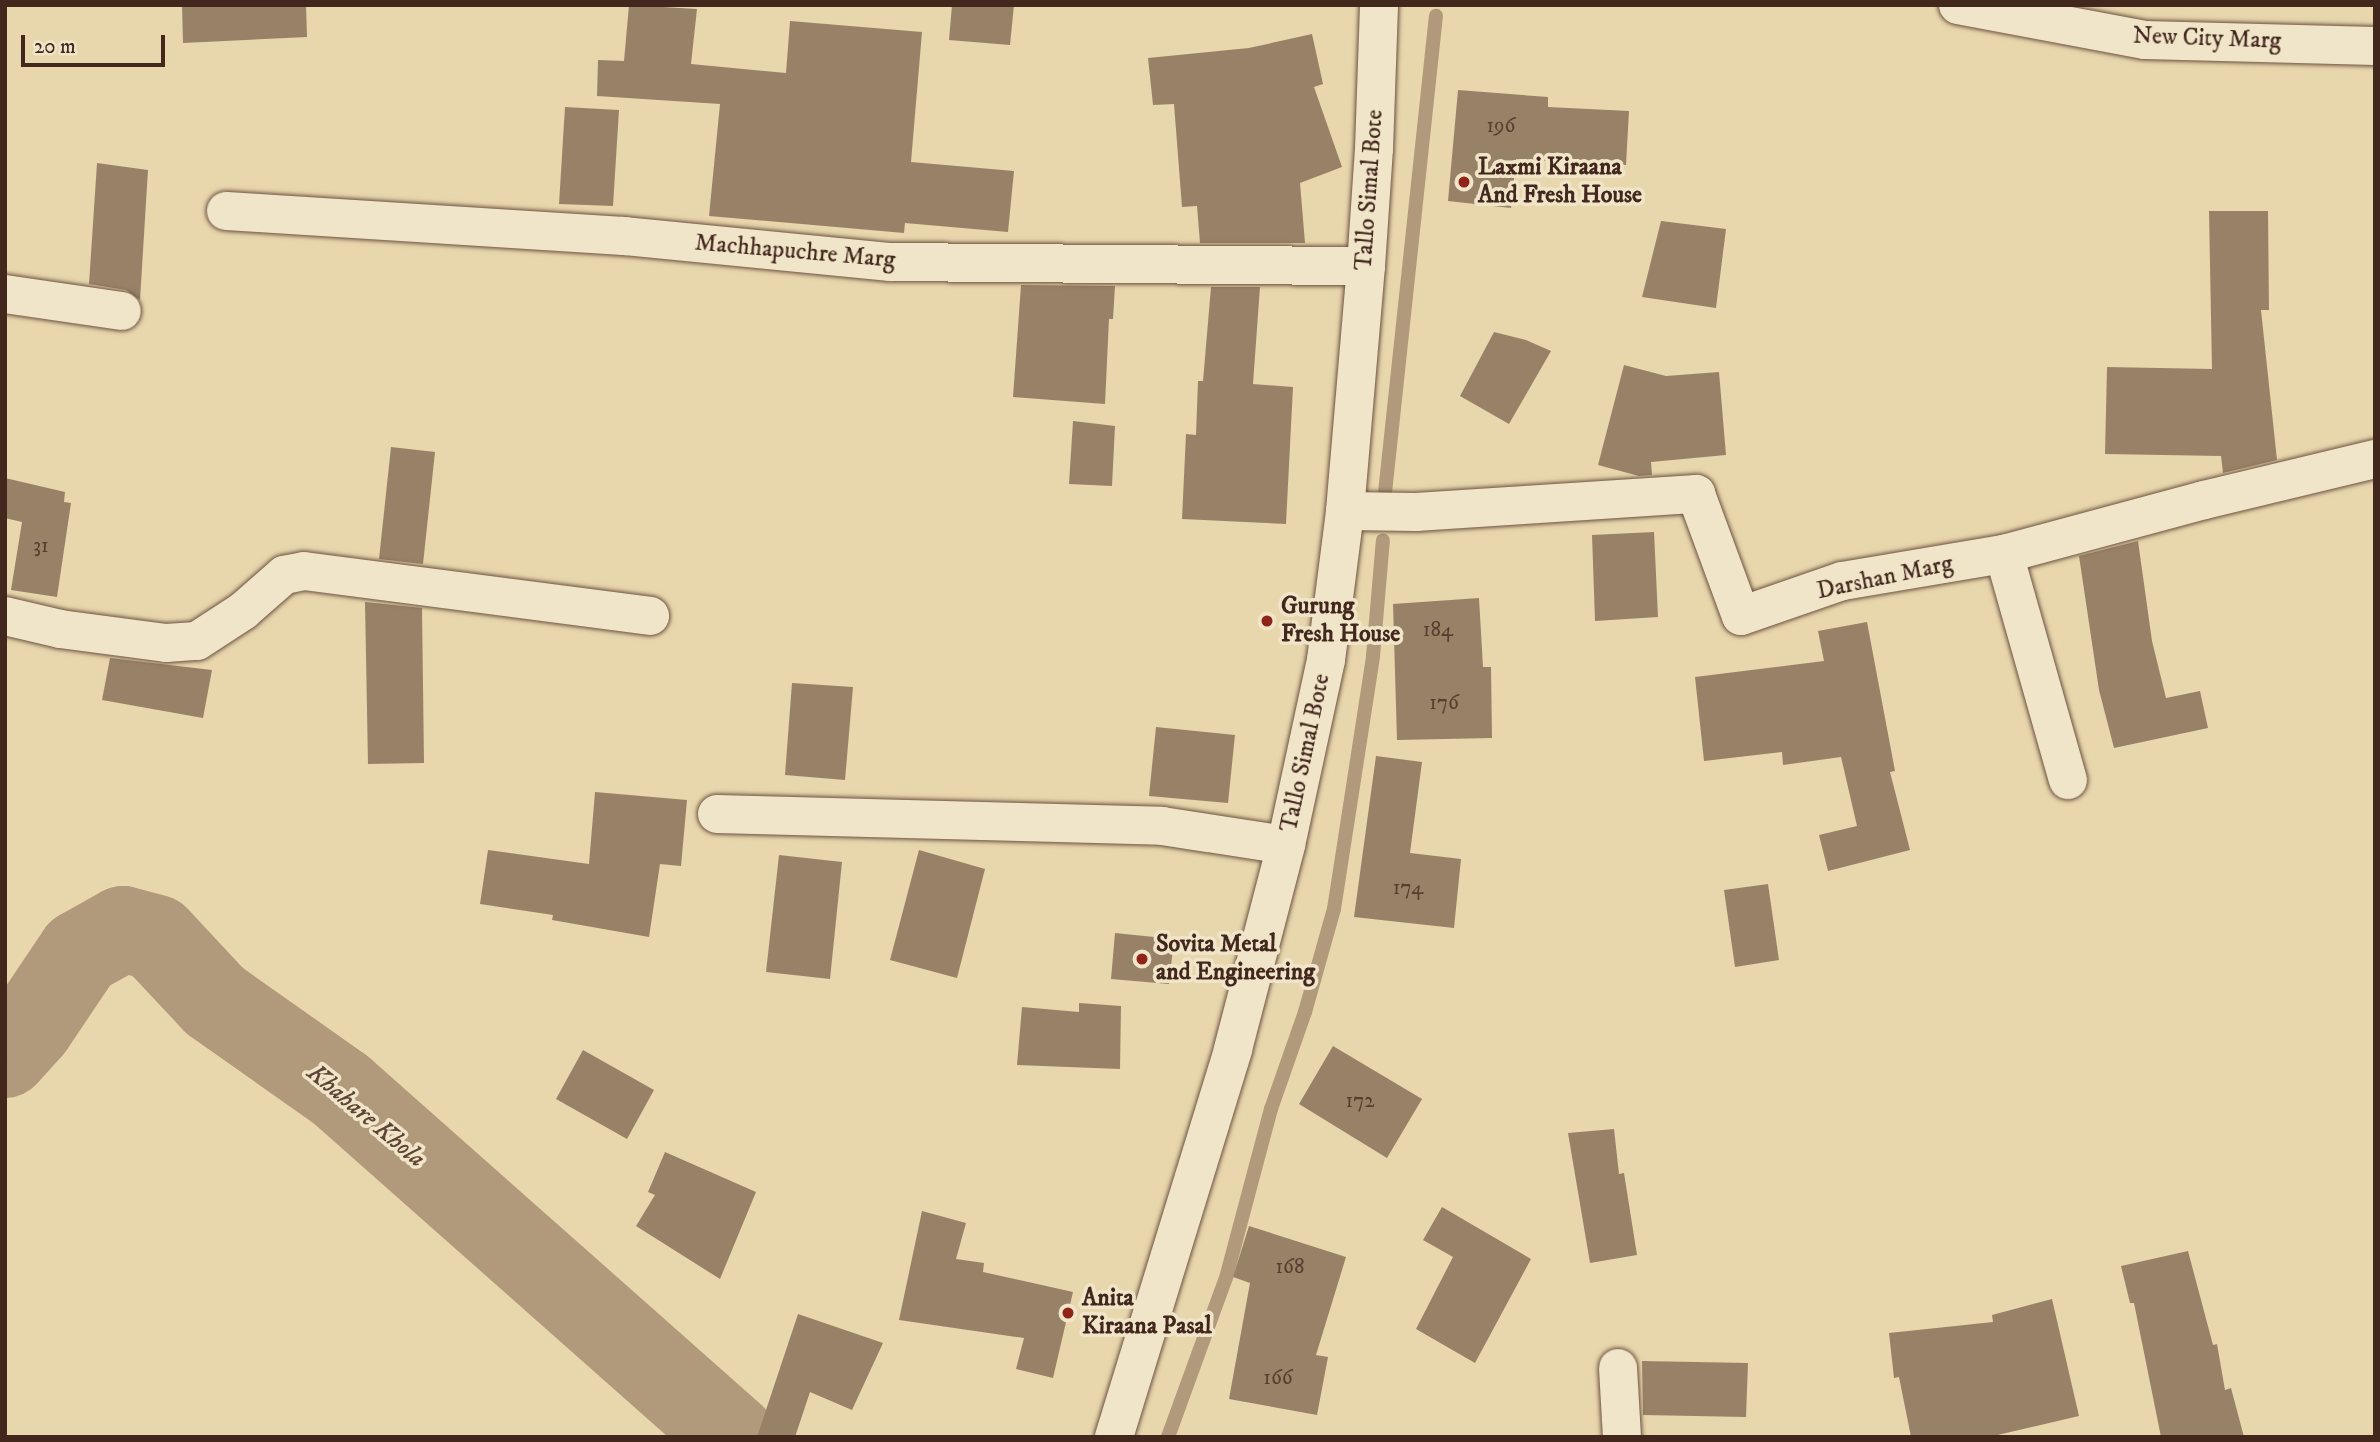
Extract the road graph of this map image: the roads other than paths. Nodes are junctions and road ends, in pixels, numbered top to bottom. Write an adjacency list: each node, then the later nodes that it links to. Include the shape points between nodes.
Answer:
1 (1379, 5): 5 (street, Tallo Simal Bote)
2 (1958, 5): 3 (street, New City Marg, via 2145,40)
3 (2375, 46)
4 (226, 211): 5 (street, Machhapuchre Marg, via 624,236 890,262)
5 (1366, 266): 9 (street, Tallo Simal Bote)
6 (5, 294): 7 (street)
7 (122, 311)
8 (2375, 459): 10 (street, Darshan Marg)
9 (1345, 511): 10 (street, Darshan Marg, via 1416,512 1696,494 1741,617 1842,582); 15 (street, Tallo Simal Bote, via 1326,660)
10 (2004, 555): 13 (street)
11 (5, 616): 12 (street, via 60,629 166,643 197,641 243,611 284,575 304,572)
12 (650, 616)
13 (2068, 780)
14 (717, 814): 15 (street, via 1162,826)
15 (1286, 845): 17 (street, Tallo Simal Bote, via 1233,1049)
16 (1618, 1368): 18 (street)
17 (1114, 1437)
18 (1622, 1437)

